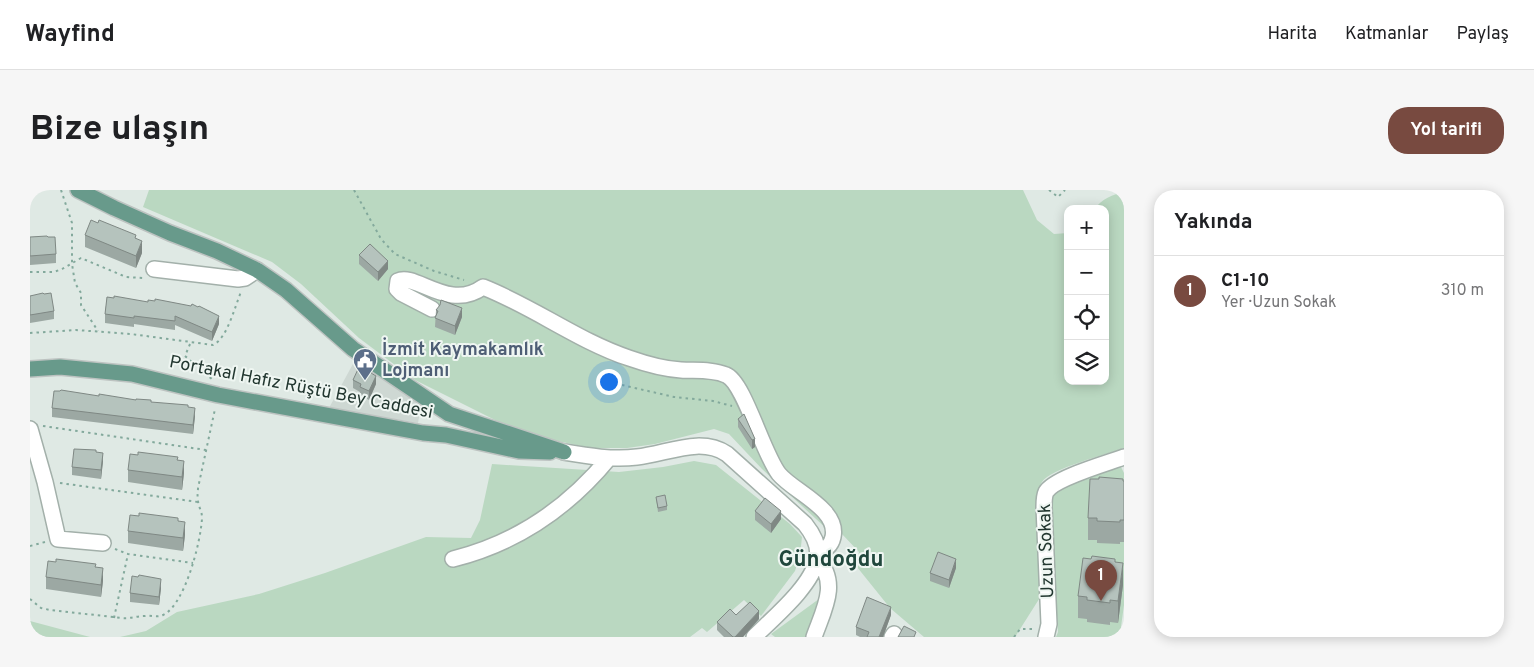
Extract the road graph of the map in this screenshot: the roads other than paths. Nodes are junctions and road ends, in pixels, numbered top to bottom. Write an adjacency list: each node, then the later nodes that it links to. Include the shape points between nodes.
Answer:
1 (78, 190): 2 (main road)
2 (257, 270): 3 (street, via 238,279); 7 (main road, via 286,290 353,349 448,414)
3 (150, 273)
4 (432, 308): 11 (street, via 400,293 398,281 405,279 434,291 459,296 473,294 483,287 631,359 664,368 726,375 736,384 780,475 821,508 834,527 829,546)
5 (30, 369): 7 (main road, Portakal Hafız Rüştü Bey Caddesi, via 60,367 118,372 218,395 519,451)
6 (35, 427): 10 (street, via 58,539)
7 (564, 452): 9 (street)
8 (1124, 457): 13 (street, Uzun Sokak, via 1056,482 1046,491)
9 (609, 458): 11 (street, via 637,457 696,446 720,450 805,524 812,532); 12 (street, via 571,499 535,524 487,550)
10 (103, 543)
11 (817, 556): 14 (street, via 807,581); 15 (street, via 830,584)
12 (453, 559)
13 (1047, 635)
14 (754, 637)
15 (814, 637)

